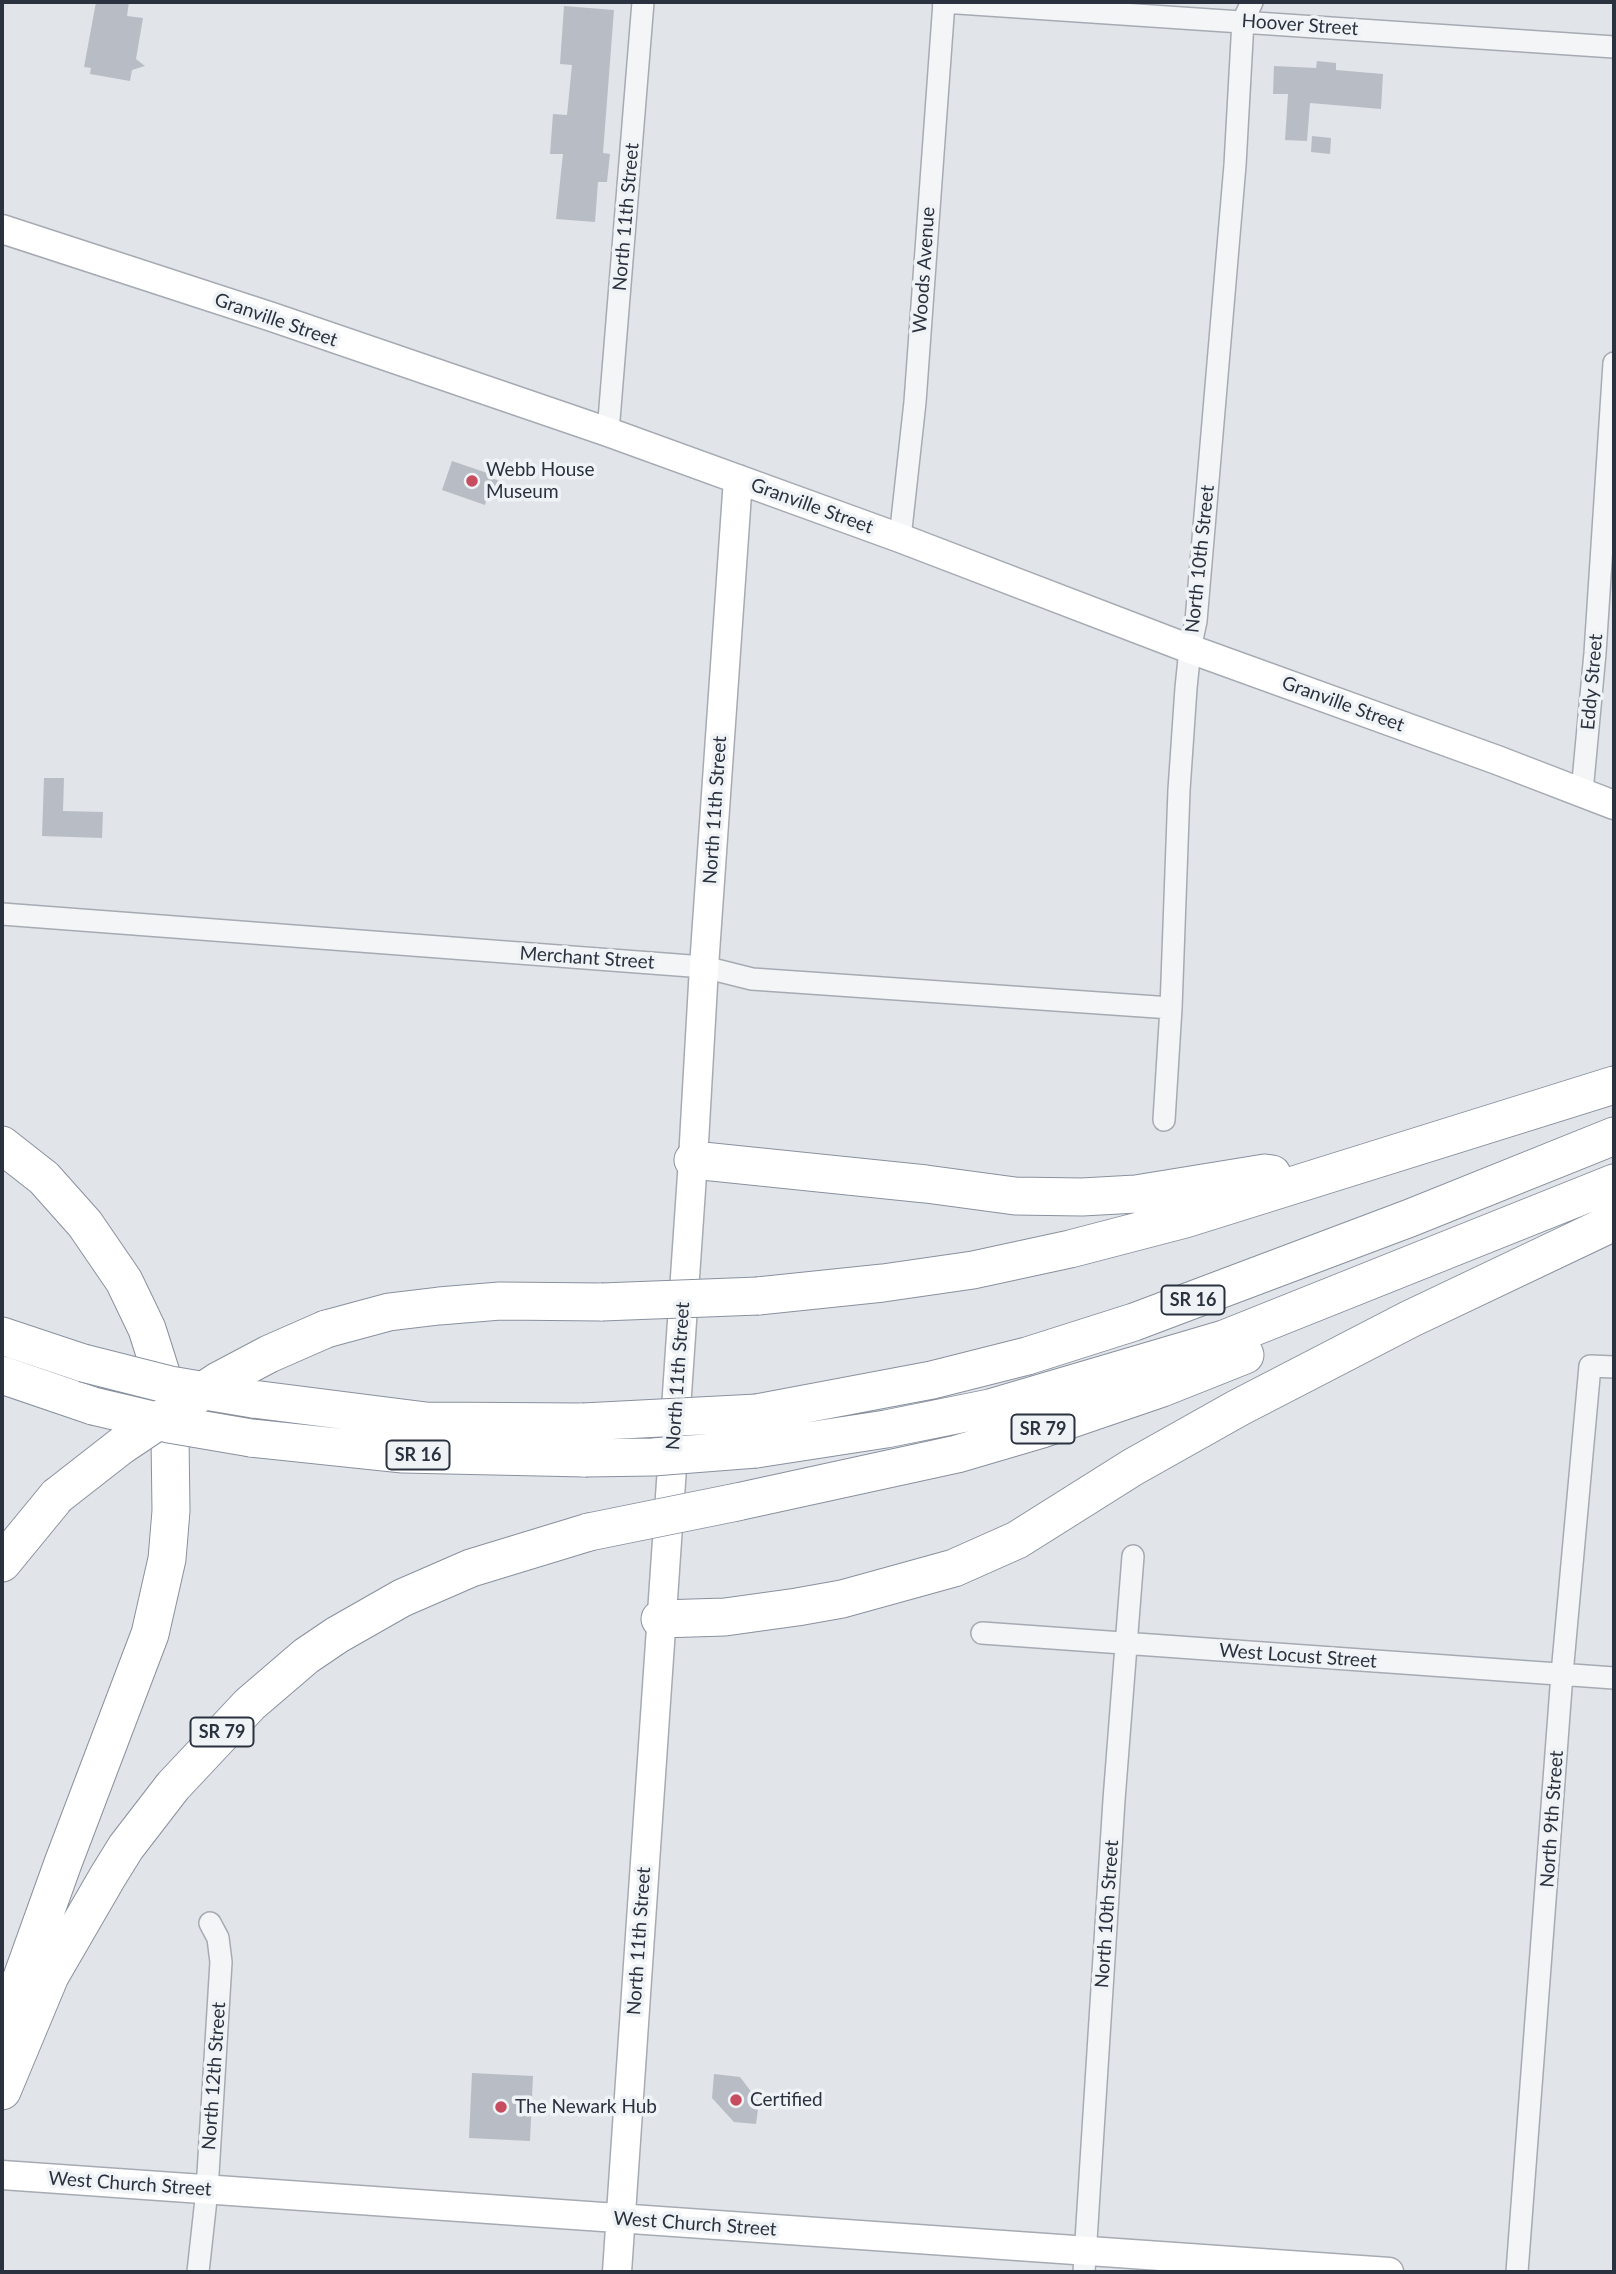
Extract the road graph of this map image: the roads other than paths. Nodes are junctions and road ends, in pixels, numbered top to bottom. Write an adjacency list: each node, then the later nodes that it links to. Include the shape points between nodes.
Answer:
1 (643, 2): 7 (street, North 11th Street)
2 (943, 2): 3 (street, Hoover Street); 9 (street, Woods Avenue, via 915,402)
3 (1248, 11): 4 (street, Hoover Street); 10 (street, North 10th Street)
4 (1614, 47)
5 (2, 229): 7 (street, Granville Street)
6 (1614, 363): 11 (street, Eddy Street)
7 (608, 432): 8 (street, Granville Street)
8 (738, 479): 9 (street, Granville Street); 14 (street, North 11th Street)
9 (900, 538): 10 (street, Granville Street)
10 (1190, 649): 11 (street, Granville Street); 15 (street, North 10th Street, via 1179,790)
11 (1582, 792): 12 (street, Granville Street)
12 (1614, 805)
13 (2, 914): 14 (street, Merchant Street)
14 (704, 967): 15 (street, Merchant Street, via 752,979); 20 (street, North 11th Street)
15 (1171, 1008): 17 (street, North 10th Street)
16 (1614, 1085): 21 (highway)
17 (1164, 1120)
18 (1614, 1136): 25 (highway, SR 16, bridge, via 1134,1322 932,1380 757,1413 583,1422 426,1421 170,1385)
19 (2, 1145): 36 (highway, via 44,1178 85,1224 124,1281 161,1373 170,1437 171,1511 167,1559 150,1634)
20 (693, 1160): 21 (highway, via 1015,1196 1136,1194 1265,1173); 30 (street, North 11th Street)
21 (1307, 1181): 29 (highway, bridge, via 1185,1219 973,1270 758,1296 439,1306 389,1312 326,1329 218,1381 121,1446 57,1496)
22 (1614, 1183): 24 (highway, SR 16)
23 (1614, 1222): 30 (highway, via 1251,1401 1133,1467 1017,1540 954,1568 797,1608)
24 (1328, 1298): 27 (highway, SR 16, bridge, via 1224,1339 990,1408 756,1449 653,1457 403,1454 251,1438 93,1406); 37 (highway, SR 79, bridge, via 1251,1352 1042,1429 957,1454 589,1532 471,1568 402,1598 337,1635 250,1704 173,1786 126,1847 50,1976)
25 (2, 1336)
26 (1614, 1367): 33 (street, North 9th Street, via 1590,1366)
27 (2, 1376)
28 (1133, 1556): 32 (street, North 10th Street)
29 (2, 1563)
30 (660, 1619): 40 (street, North 11th Street)
31 (982, 1633): 32 (street, West Locust Street)
32 (1127, 1644): 33 (street, West Locust Street); 41 (street, North 10th Street)
33 (1562, 1674): 34 (street, West Locust Street); 45 (street, North 9th Street)
34 (1614, 1678)
35 (210, 1923): 39 (street, North 12th Street, via 218,1938 221,1962)
36 (2, 2033)
37 (2, 2091)
38 (2, 2175): 39 (street, West Church Street)
39 (207, 2190): 40 (street, West Church Street); 42 (street, North 12th Street)
40 (620, 2219): 41 (street, West Church Street); 43 (street, North 11th Street)
41 (1085, 2262): 44 (street, West Church Street)
42 (198, 2272)
43 (617, 2272)
44 (1389, 2272)
45 (1517, 2272)

